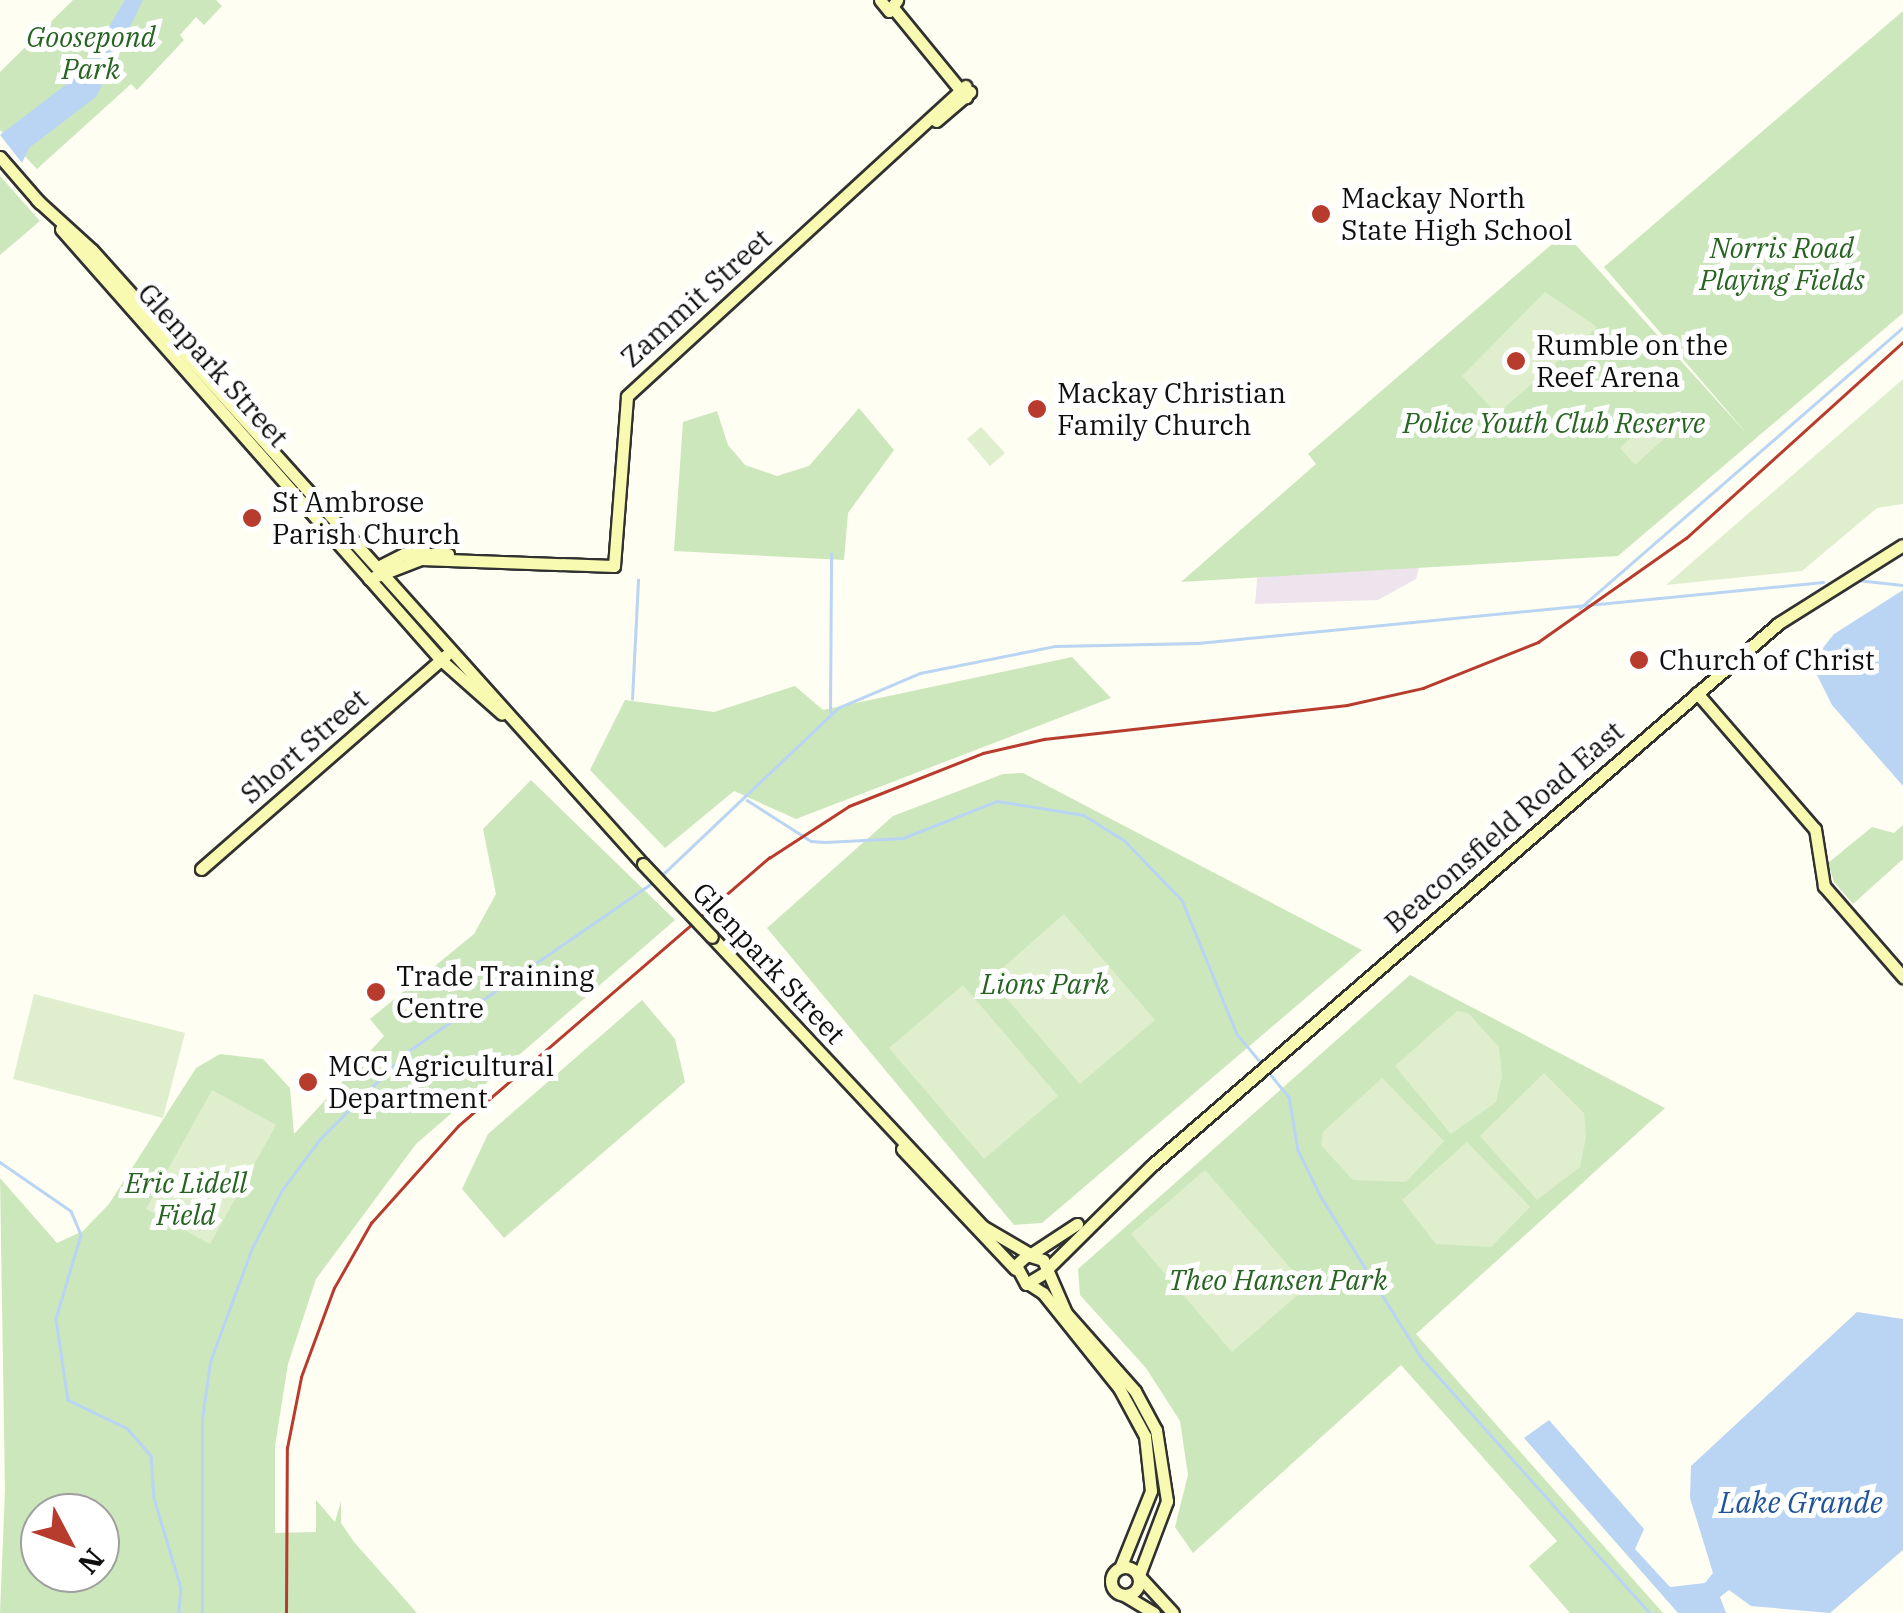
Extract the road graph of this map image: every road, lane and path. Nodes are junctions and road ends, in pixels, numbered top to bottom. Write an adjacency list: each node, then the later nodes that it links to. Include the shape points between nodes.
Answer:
1 (880, 0): 2 (main road, via 884,10)
2 (896, 4): 6 (main road, Zammit Street, via 966,91 627,396 614,566)
3 (0, 157): 4 (main road, Glenpark Street)
4 (37, 200): 8 (main road, Glenpark Street, via 92,250); 9 (main road, Glenpark Street)
5 (1903, 545): 13 (main road, Beaconsfield Road East, via 1814,596)
6 (472, 558): 7 (main road); 8 (main road, via 419,552)
7 (436, 560): 8 (main road); 10 (main road, via 405,568)
8 (381, 569): 9 (main road); 10 (main road, Glenpark Street)
9 (369, 579): 12 (main road, Glenpark Street)
10 (402, 592): 11 (main road, Glenpark Street)
11 (454, 649): 12 (main road, Short Street); 14 (main road, Glenpark Street)
12 (441, 660): 14 (main road, Glenpark Street); 15 (main road, Short Street)
13 (1698, 692): 16 (main road, via 1814,829 1824,886); 18 (main road, Beaconsfield Road East)
14 (523, 730): 17 (main road, Glenpark Street, bridge)
15 (201, 869)
16 (1903, 978)
17 (858, 1095): 19 (main road, Glenpark Street); 20 (main road, Glenpark Street, via 988,1232)
18 (1151, 1166): 20 (main road, Beaconsfield Road East); 21 (main road, Beaconsfield Road East)
19 (964, 1223): 22 (main road, Glenpark Street); 24 (main road, via 1015,1284)
20 (1030, 1254): 21 (main road, Glenpark Street); 22 (main road, Beaconsfield Road East)
21 (1046, 1271): 23 (main road, Beaconsfield Road East); 26 (main road, via 1066,1314 1135,1391 1156,1430 1167,1501)
22 (1016, 1272): 23 (main road, Glenpark Street)
23 (1029, 1284): 24 (main road, via 1045,1295)
24 (1066, 1328): 25 (main road, via 1127,1400 1148,1450 1150,1501)
25 (1120, 1568): 26 (main road); 27 (main road, via 1111,1583)
26 (1139, 1576): 27 (main road, via 1136,1590); 29 (main road)
27 (1124, 1595): 28 (main road)
28 (1154, 1613)
29 (1173, 1613)

